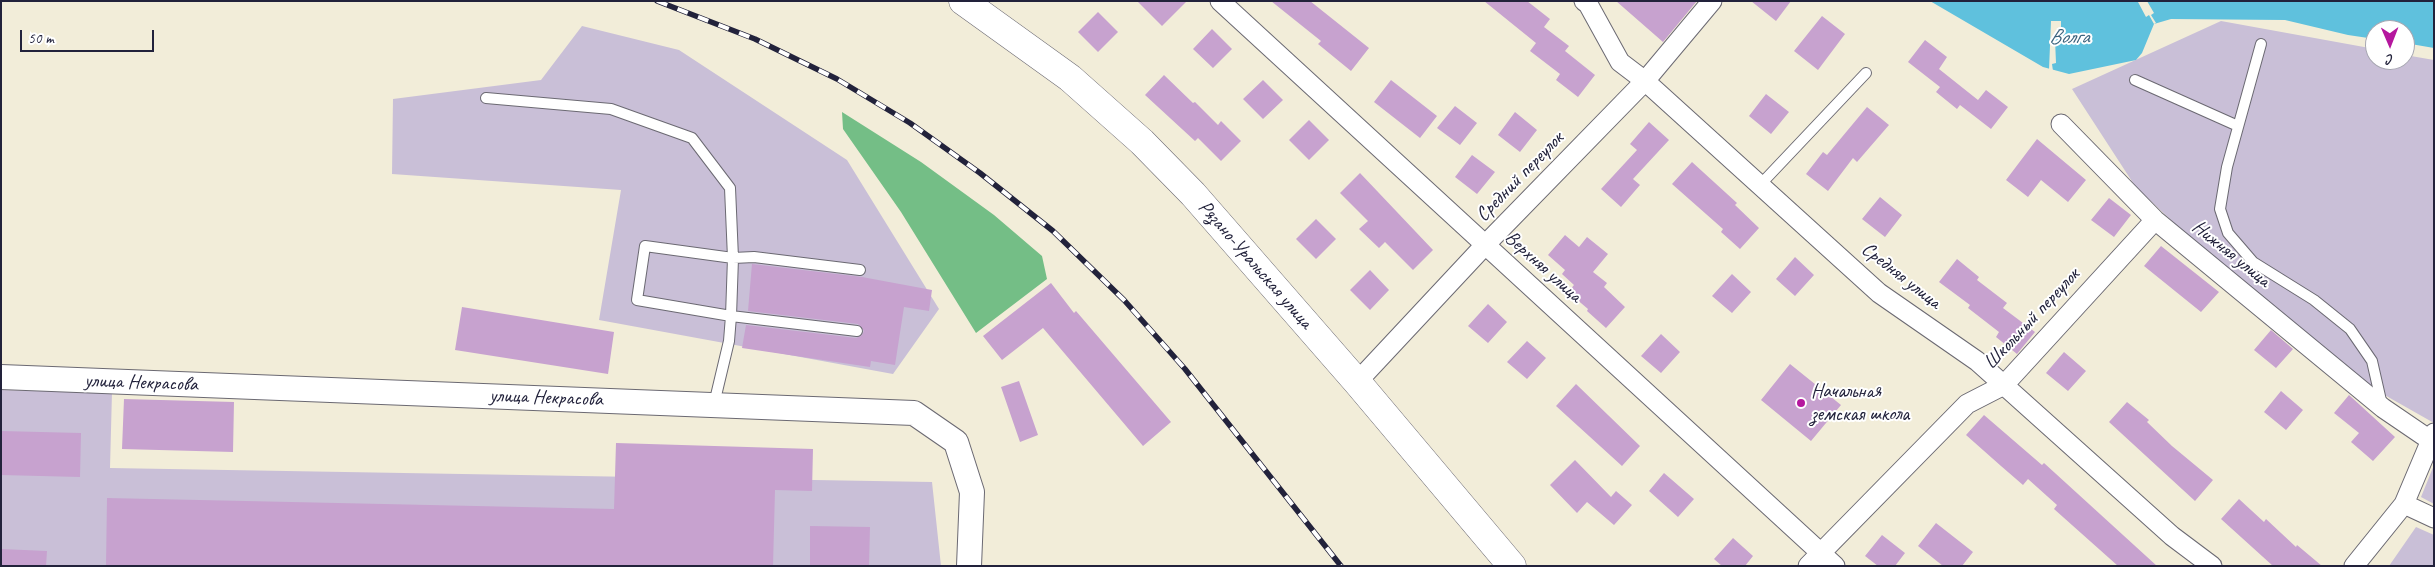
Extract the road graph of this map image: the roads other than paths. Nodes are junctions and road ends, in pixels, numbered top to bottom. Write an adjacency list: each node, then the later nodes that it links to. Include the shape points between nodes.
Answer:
1 (963, 1): 20 (main road, Рязано-Уральская улица, via 1070,78 1142,142 1193,194)
2 (1220, 1): 14 (street, Верхняя улица)
3 (1584, 1): 8 (street, Средняя улица, via 1620,62)
4 (1712, 1): 8 (street, Средний переулок)
5 (2261, 44): 11 (lane)
6 (1866, 73): 12 (lane)
7 (2135, 80): 11 (lane)
8 (1645, 81): 12 (street, Средняя улица); 14 (street, Средний переулок)
9 (486, 98): 15 (lane, via 611,109 692,138 730,188)
10 (2061, 124): 13 (street, Нижняя улица)
11 (2238, 126): 23 (lane, via 2220,209 2228,233 2252,262 2314,300 2350,329 2372,362)
12 (1760, 185): 21 (street, Средняя улица, via 1879,293 1976,361)
13 (2155, 220): 21 (street, Школьный переулок); 23 (street, Нижняя улица)
14 (1485, 245): 20 (street, Средний переулок); 27 (street, Верхняя улица)
15 (733, 258): 16 (lane, via 754,257); 17 (lane); 17 (lane, via 645,246 637,300)
16 (860, 270)
17 (731, 316): 18 (lane); 22 (lane, via 729,341)
18 (857, 331)
19 (1, 377): 22 (street, улица Некрасова)
20 (1357, 382): 29 (main road, Рязано-Уральская улица)
21 (2004, 386): 27 (street, Школьный переулок, via 1967,404); 32 (street, Средняя улица, via 2172,536)
22 (714, 404): 28 (street, улица Некрасова, via 914,413 956,442 972,492)
23 (2383, 408): 24 (street, Нижняя улица)
24 (2432, 436): 25 (street)
25 (2404, 504): 26 (street); 33 (street)
26 (2434, 518)
27 (1821, 552): 30 (street, Школьный переулок); 31 (street, Верхняя улица)
28 (969, 566)
29 (1512, 566)
30 (1808, 566)
31 (1835, 566)
32 (2212, 566)
33 (2354, 566)

